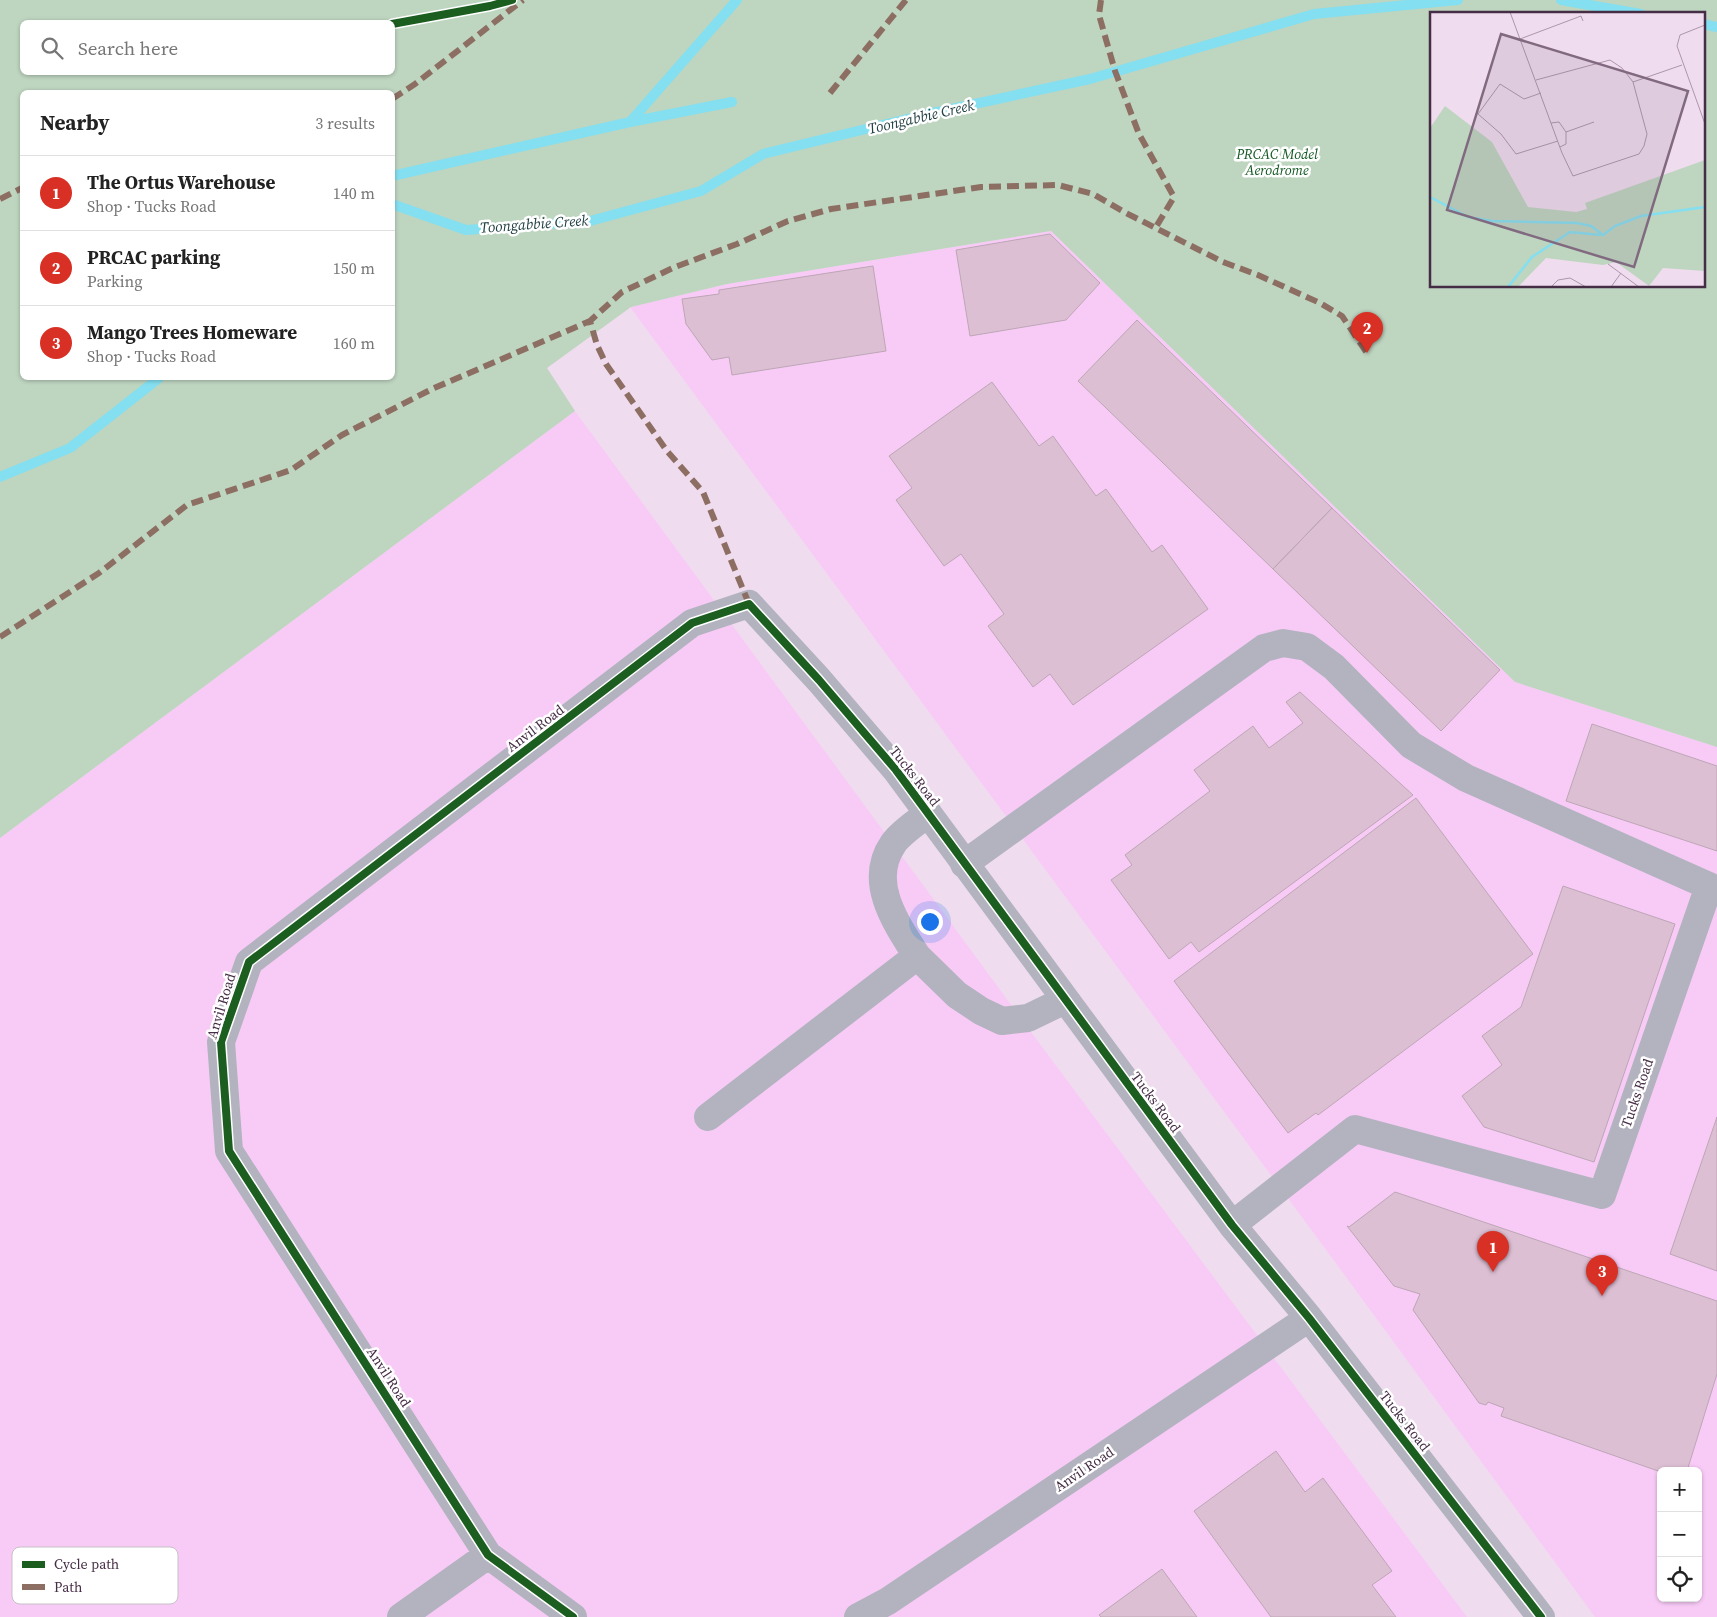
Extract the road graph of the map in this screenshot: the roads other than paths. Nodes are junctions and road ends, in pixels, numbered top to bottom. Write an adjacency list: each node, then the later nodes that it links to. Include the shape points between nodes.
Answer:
1 (749, 604): 2 (street, Tucks Road, via 819,680 896,770); 9 (street, Anvil Road, via 692,623 249,962 221,1042 229,1151)
2 (928, 813): 3 (street, Tucks Road); 4 (street, via 894,842 885,859 888,908)
3 (964, 864): 5 (street, Tucks Road); 7 (street, Tucks Road, via 1264,648 1284,643 1307,647 1334,667 1411,746 1466,778 1709,886 1602,1195 1354,1129)
4 (917, 956): 5 (street, via 957,995 1002,1021 1028,1018); 6 (street)
5 (1064, 1000): 7 (street, Tucks Road)
6 (708, 1118)
7 (1232, 1225): 8 (street, Tucks Road)
8 (1309, 1318): 12 (street, Anvil Road, via 888,1601); 13 (street, Tucks Road)
9 (488, 1555): 10 (street); 11 (street, Anvil Road)
10 (401, 1617)
11 (573, 1617)
12 (858, 1617)
13 (1541, 1617)

